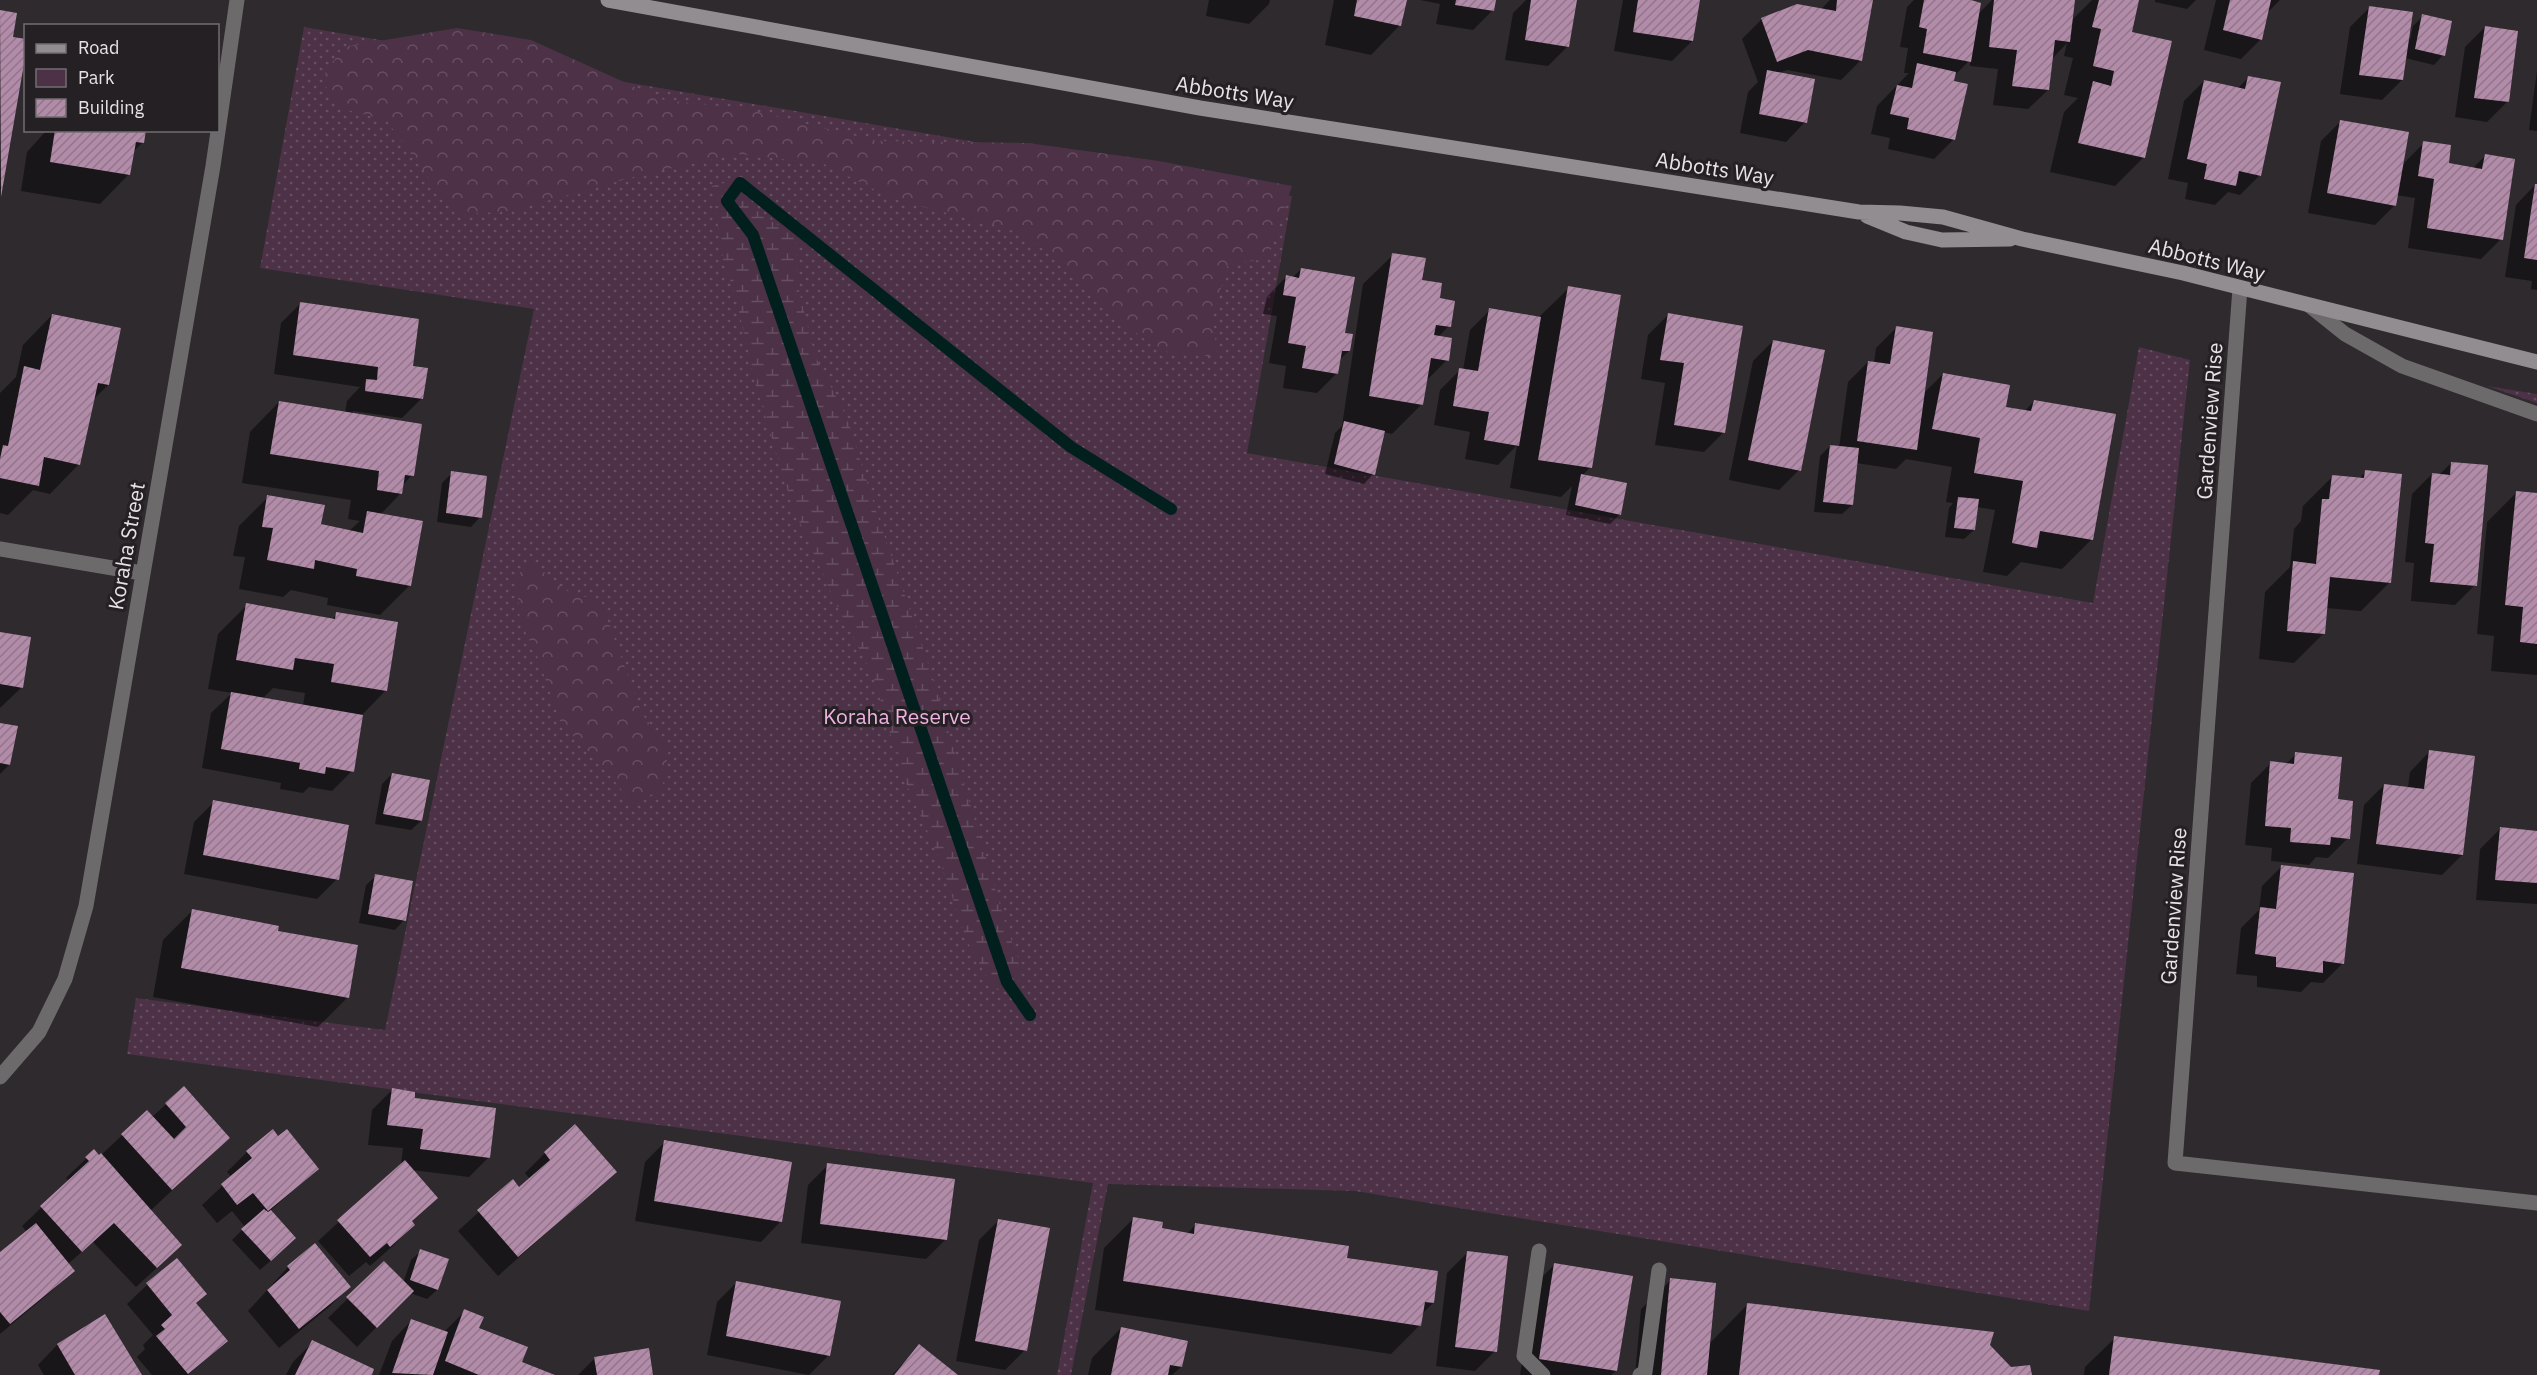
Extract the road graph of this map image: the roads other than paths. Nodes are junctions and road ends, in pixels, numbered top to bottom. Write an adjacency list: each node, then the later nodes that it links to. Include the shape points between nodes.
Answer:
1 (237, 0): 3 (street, Koraha Street)
2 (608, 0): 5 (main road, Abbotts Way, via 1200,108)
3 (219, 124)
4 (218, 132): 12 (street, Koraha Street)
5 (1859, 213): 6 (main road, Abbotts Way, via 1943,217); 6 (main road, Abbotts Way, via 1906,232 1942,240)
6 (2022, 239): 7 (main road, Abbotts Way)
7 (2240, 288): 8 (main road, Abbotts Way); 14 (street, Gardenview Rise, via 2175,1163)
8 (2310, 306): 9 (main road, Abbotts Way); 10 (street, Abbotts Way, via 2345,334 2402,366)
9 (2537, 362)
10 (2537, 414)
11 (0, 549): 12 (street)
12 (142, 573): 13 (street, Koraha Street, via 86,906 65,979 39,1032)
13 (0, 1077)
14 (2537, 1203)
15 (1539, 1251): 17 (street, via 1524,1356)
16 (1659, 1270): 18 (street, via 1645,1372)
17 (1543, 1375)
18 (1640, 1375)

